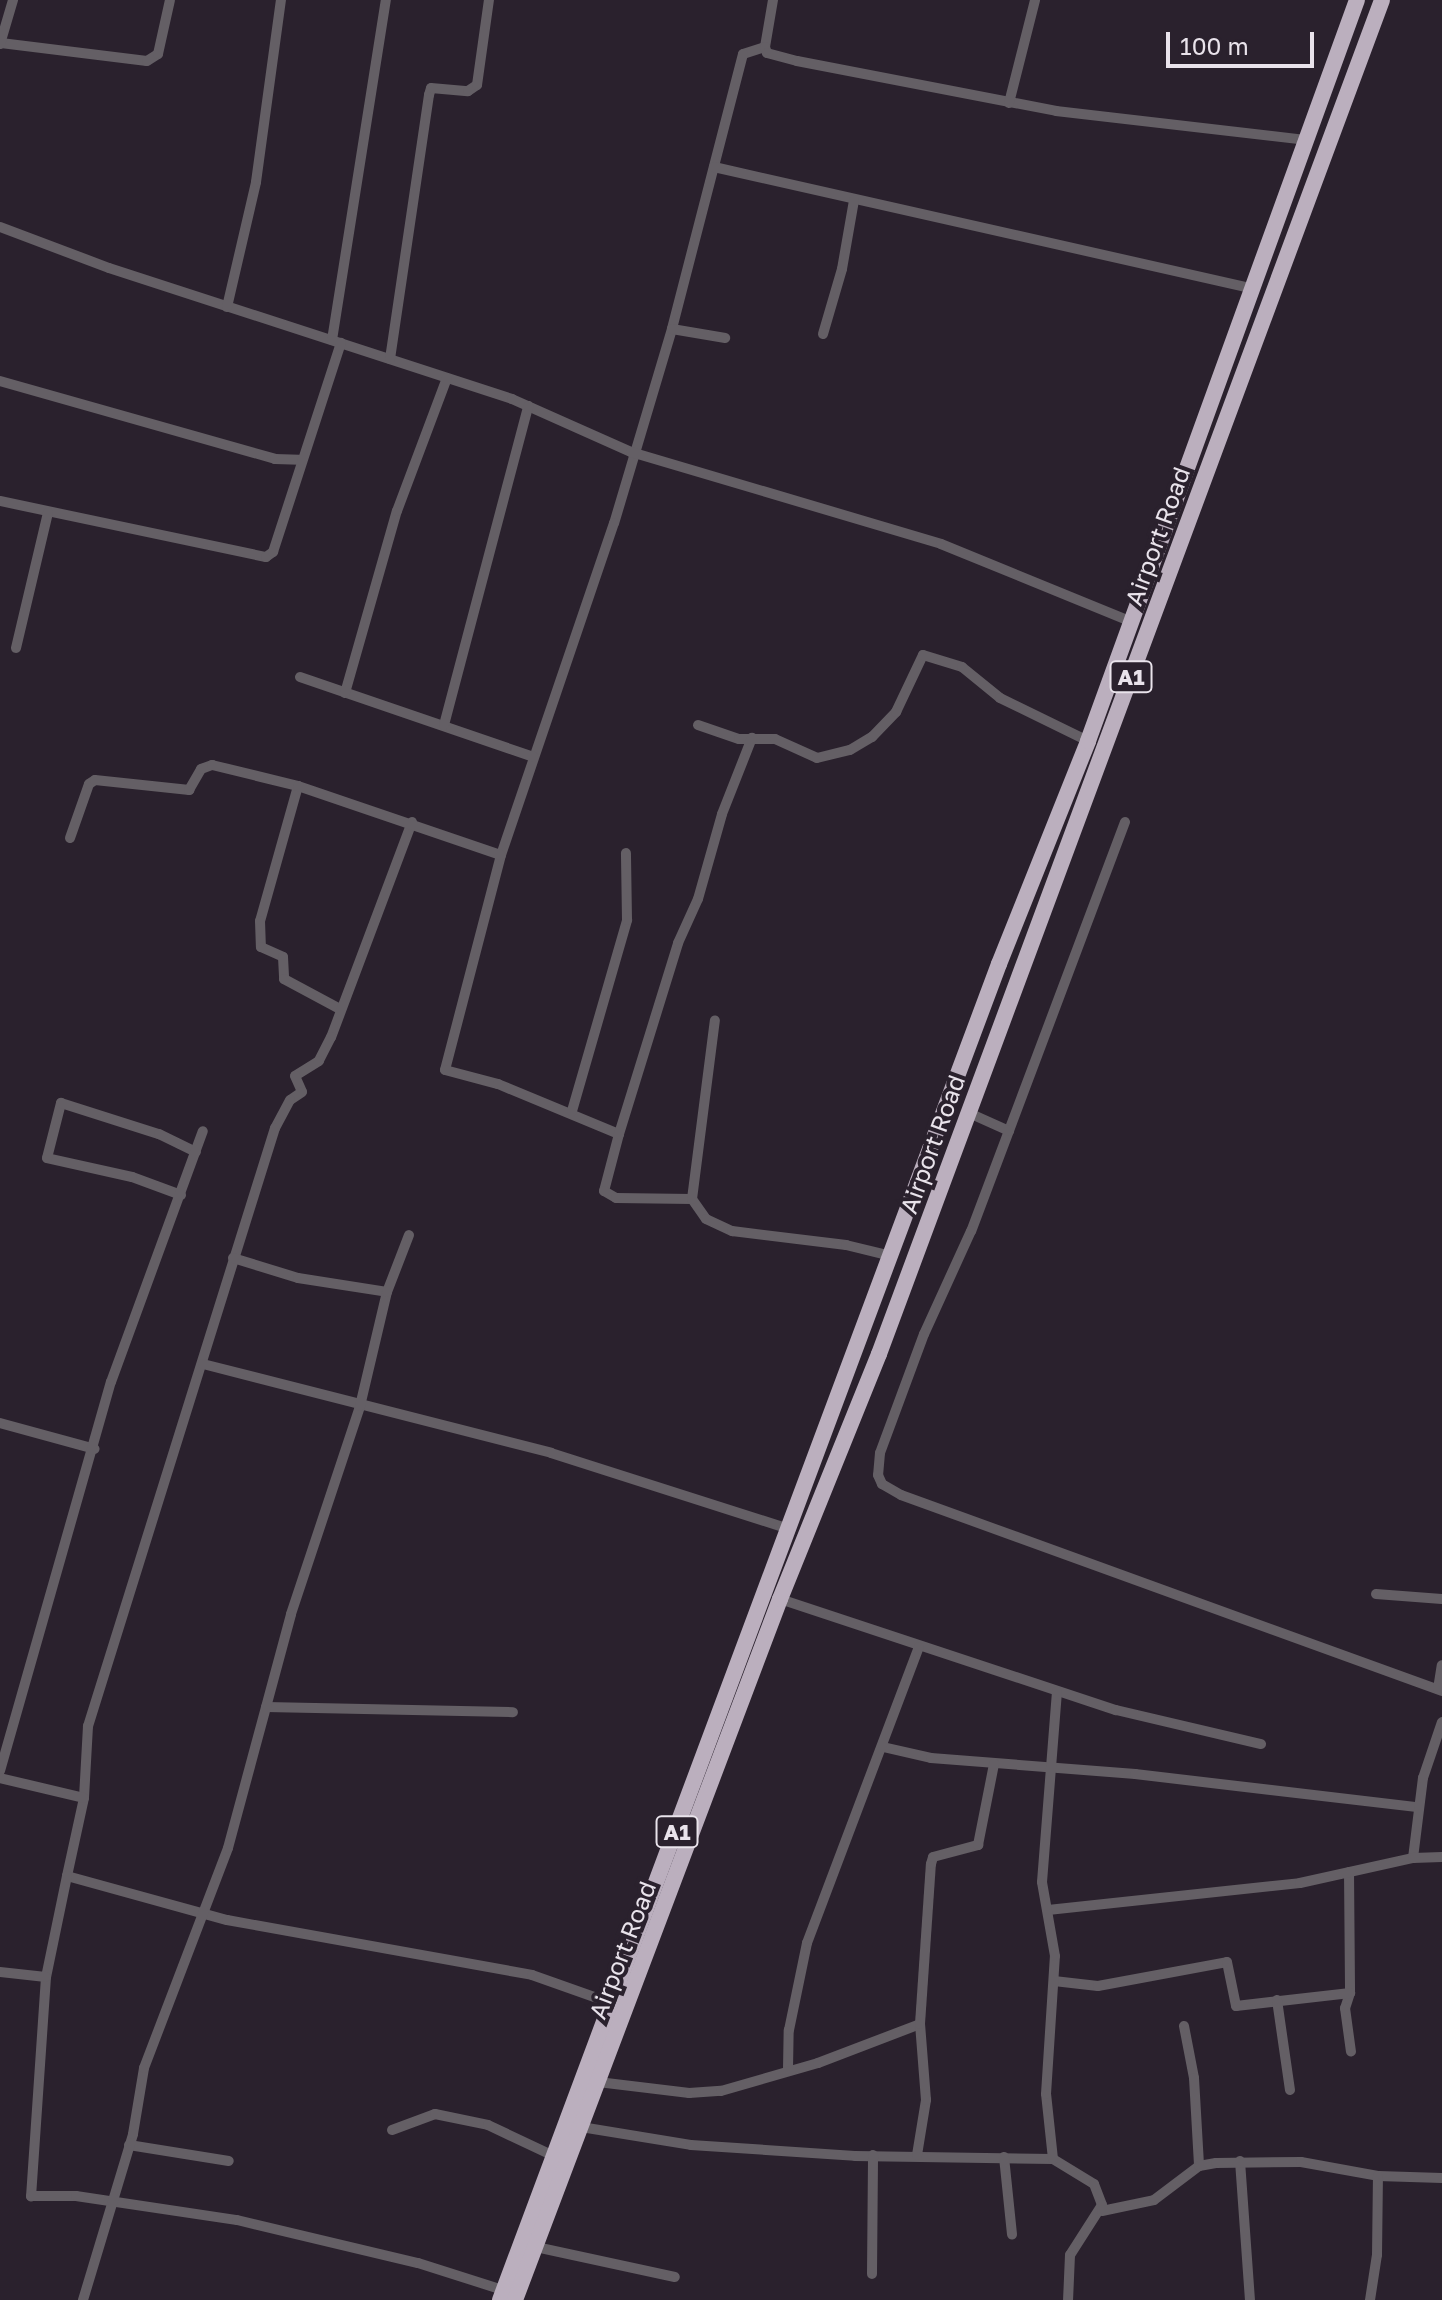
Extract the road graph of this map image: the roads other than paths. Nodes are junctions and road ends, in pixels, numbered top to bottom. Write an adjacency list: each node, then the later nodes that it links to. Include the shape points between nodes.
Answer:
1 (13, 0): 10 (street)
2 (170, 0): 10 (street, via 158,54 147,61)
3 (281, 0): 18 (street, via 251,211)
4 (386, 0): 22 (street)
5 (489, 0): 23 (street, via 477,85 468,91 435,87 429,95)
6 (773, 0): 11 (street)
7 (1035, 0): 12 (street)
8 (1357, 0): 13 (highway, Airport Road / A1)
9 (1377, 1): 49 (highway, Airport Road / A1)
10 (0, 43)
11 (765, 47): 12 (street, via 767,53 797,61); 14 (street, via 743,54)
12 (1009, 103): 13 (street)
13 (1305, 140): 17 (highway, Airport Road / A1)
14 (714, 167): 15 (street); 19 (street)
15 (854, 200): 17 (street); 20 (street)
16 (0, 227): 18 (street)
17 (1250, 288): 31 (highway, Airport Road / A1)
18 (227, 307): 22 (street)
19 (672, 329): 21 (street); 27 (street)
20 (823, 334)
21 (725, 338)
22 (337, 342): 23 (street); 28 (street)
23 (390, 359): 24 (street)
24 (447, 378): 26 (street); 34 (street, via 397,511)
25 (0, 381): 28 (street, via 275,459)
26 (528, 406): 27 (street); 35 (street)
27 (631, 452): 31 (street, via 941,544); 39 (street, via 614,523)
28 (299, 460): 30 (street, via 273,552 266,557)
29 (0, 501): 30 (street)
30 (48, 513): 32 (street)
31 (1132, 622): 38 (highway, Airport Road / A1)
32 (16, 648)
33 (300, 677): 34 (street)
34 (345, 693): 35 (street)
35 (444, 725): 39 (street)
36 (698, 725): 37 (street, via 739,739)
37 (752, 738): 38 (street, via 775,739 817,758 850,750 896,712 923,655 962,667 1000,698); 52 (street, via 678,943)
38 (1088, 741): 57 (highway, Airport Road / A1)
39 (534, 757): 45 (street)
40 (298, 786): 41 (street); 43 (street, via 212,765 201,769 189,790 95,780); 46 (street, via 260,921 261,947 283,957 284,979)
41 (412, 822): 45 (street); 46 (street)
42 (1125, 822): 51 (street)
43 (70, 838)
44 (626, 853): 48 (street, via 627,920)
45 (501, 855): 48 (street, via 445,1070)
46 (340, 1009): 58 (street, via 319,1061 295,1076 302,1092 290,1100 275,1128)
47 (715, 1020): 55 (street)
48 (572, 1111): 52 (street, via 574,1117)
49 (969, 1113): 51 (street); 66 (highway, Airport Road / A1)
50 (203, 1131): 53 (street)
51 (1009, 1131): 70 (street, via 880,1453 882,1484 1080,1562)
52 (619, 1134): 55 (street, via 604,1191 645,1201)
53 (196, 1152): 54 (street); 54 (street, via 159,1134 61,1103 47,1158 132,1177)
54 (181, 1195): 63 (street, via 111,1382)
55 (692, 1199): 57 (street, via 706,1219 732,1231)
56 (409, 1235): 59 (street)
57 (891, 1256): 64 (highway, Airport Road / A1)
58 (233, 1258): 59 (street, via 298,1278); 60 (street)
59 (387, 1292): 61 (street)
60 (203, 1364): 61 (street); 81 (street, via 88,1726)
61 (360, 1406): 64 (street, via 551,1453); 72 (street)
62 (0, 1423): 63 (street)
63 (95, 1449): 79 (street)
64 (789, 1529): 94 (highway, Airport Road / A1)
65 (1376, 1594): 67 (street)
66 (780, 1599): 68 (street); 94 (highway, Airport Road / A1)
67 (1442, 1599)
68 (919, 1647): 71 (street); 76 (street)
69 (1442, 1665): 70 (street)
70 (1440, 1690)
71 (1057, 1692): 75 (street); 78 (street)
72 (266, 1707): 73 (street); 88 (street, via 228,1848)
73 (513, 1712)
74 (1442, 1722): 82 (street)
75 (1261, 1744)
76 (883, 1747): 77 (street); 98 (street, via 807,1943 789,2030)
77 (994, 1764): 78 (street); 95 (street, via 978,1845 968,1852 933,1857)
78 (1053, 1767): 82 (street); 87 (street, via 1042,1882)
79 (0, 1771)
80 (0, 1778): 81 (street)
81 (84, 1798): 86 (street)
82 (1417, 1807): 84 (street)
83 (1442, 1857): 84 (street)
84 (1413, 1858): 85 (street)
85 (1349, 1872): 87 (street, via 1300,1883); 92 (street)
86 (67, 1876): 88 (street); 90 (street)
87 (1048, 1910): 91 (street)
88 (202, 1914): 94 (street, via 532,1975); 103 (street, via 149,2054)
89 (0, 1972): 90 (street)
90 (46, 1977): 114 (street, via 31,2196)
91 (1054, 1981): 93 (street, via 1098,1986 1227,1962 1236,2006); 108 (street, via 1046,2094)
92 (1350, 1993): 93 (street); 97 (street, via 1345,2008)
93 (1277, 2000): 100 (street)
94 (619, 2006): 99 (highway, Airport Road / A1); 106 (highway, Airport Road / A1)
95 (920, 2024): 98 (street); 105 (street, via 926,2100)
96 (1184, 2026): 111 (street, via 1194,2078)
97 (1351, 2052)
98 (788, 2069): 99 (street, via 721,2091 689,2093)
99 (598, 2082): 101 (highway, Airport Road / A1)
100 (1290, 2090)
101 (581, 2127): 104 (street, via 691,2145); 117 (highway, Airport Road / A1)
102 (392, 2130): 106 (street, via 435,2114 450,2116 488,2125)
103 (129, 2145): 109 (street); 114 (street)
104 (873, 2155): 105 (street); 118 (street)
105 (917, 2155): 107 (street)
106 (556, 2157): 120 (highway, Airport Road / A1)
107 (1004, 2157): 108 (street); 116 (street)
108 (1053, 2159): 115 (street, via 1094,2184)
109 (229, 2161)
110 (1240, 2161): 111 (street); 112 (street, via 1301,2162); 123 (street)
111 (1199, 2166): 115 (street, via 1154,2200)
112 (1378, 2176): 113 (street); 124 (street, via 1377,2255)
113 (1442, 2178)
114 (112, 2204): 120 (street, via 237,2220 418,2263); 121 (street)
115 (1102, 2211): 122 (street, via 1070,2255)
116 (1012, 2235)
117 (536, 2247): 119 (street); 120 (highway, Airport Road / A1)
118 (872, 2274)
119 (675, 2277)
120 (506, 2297)
121 (83, 2300)
122 (1068, 2300)
123 (1250, 2300)
124 (1370, 2300)

